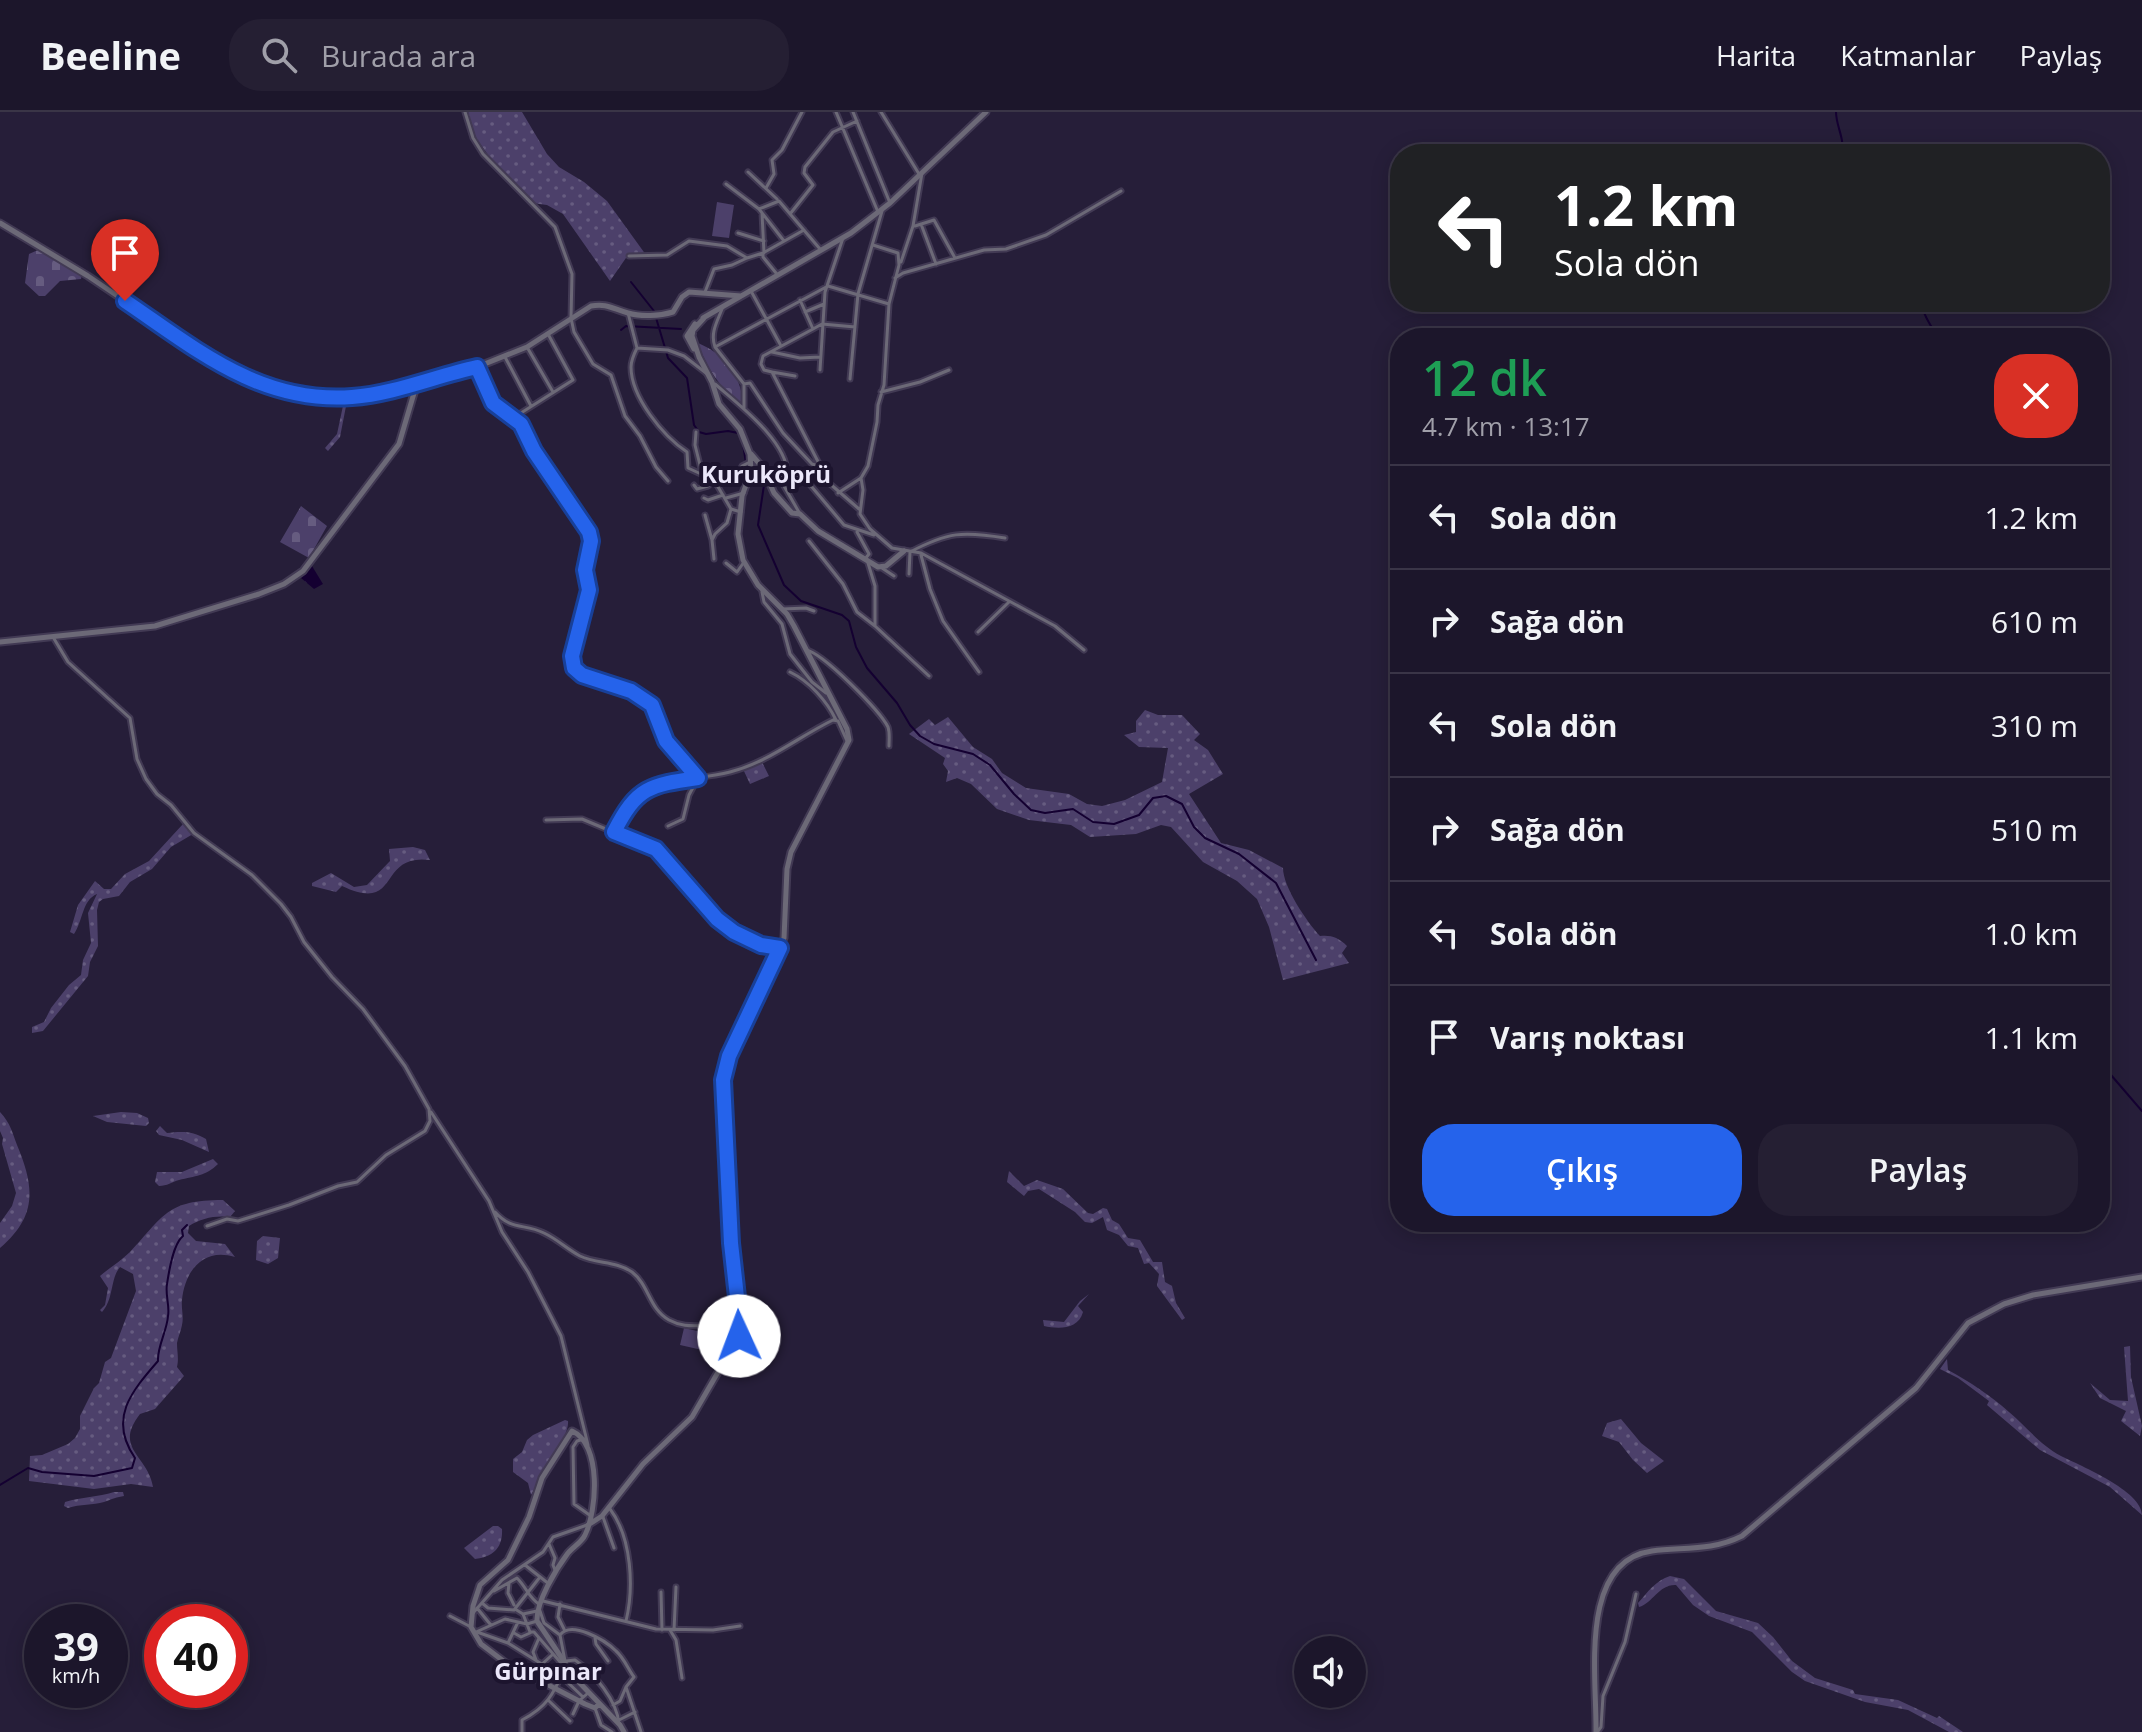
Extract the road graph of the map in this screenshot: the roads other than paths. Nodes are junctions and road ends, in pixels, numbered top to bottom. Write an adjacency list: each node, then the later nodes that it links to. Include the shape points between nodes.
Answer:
1 (465, 112): 48 (street, via 483,154 555,227 572,274)
2 (802, 112): 12 (street, via 772,160 774,174)
3 (836, 112): 8 (street)
4 (853, 112): 7 (street)
5 (881, 112): 10 (street)
6 (986, 112): 10 (street)
7 (857, 121): 8 (street); 15 (street)
8 (843, 127): 17 (street); 18 (street, via 805,167 813,185)
9 (748, 172): 12 (street)
10 (921, 174): 15 (street); 21 (street)
11 (726, 184): 16 (street)
12 (766, 188): 14 (street)
13 (1121, 191): 32 (street, via 1046,235)
14 (778, 200): 16 (street); 18 (street)
15 (890, 203): 17 (street)
16 (761, 211): 25 (street); 26 (street)
17 (880, 211): 24 (street); 27 (street)
18 (790, 214): 22 (street)
19 (0, 223): 68 (street, via 206,356 264,386 352,397)
20 (921, 224): 21 (street); 32 (street, via 935,220); 33 (street)
21 (913, 226): 34 (street)
22 (804, 230): 26 (street); 28 (street)
23 (738, 233): 25 (street)
24 (843, 238): 28 (street); 37 (street)
25 (764, 241): 29 (street)
26 (784, 241): 29 (street)
27 (873, 245): 34 (street, via 898,253); 40 (street)
28 (822, 251): 35 (street)
29 (763, 253): 31 (street); 35 (street)
30 (629, 256): 31 (street, via 667,255 689,241 727,246)
31 (747, 258): 39 (street, via 715,268)
32 (955, 258): 33 (street)
33 (936, 264): 36 (street)
34 (899, 265): 36 (street)
35 (778, 276): 38 (street)
36 (895, 278): 44 (street)
37 (828, 286): 40 (street); 42 (street); 43 (street)
38 (751, 291): 41 (street); 49 (street)
39 (705, 293): 41 (street); 47 (street, via 686,293 673,312)
40 (858, 294): 44 (street); 51 (street)
41 (741, 296): 45 (street)
42 (800, 300): 46 (street); 49 (street)
43 (824, 304): 46 (street); 50 (street)
44 (889, 304): 72 (street)
45 (724, 305): 56 (street, via 713,332); 65 (street, via 692,333)
46 (805, 312): 52 (street)
47 (628, 313): 48 (street, via 602,304); 57 (street)
48 (571, 318): 53 (street); 88 (street, via 593,364 611,375 625,416)
49 (766, 319): 54 (street); 56 (street)
50 (822, 324): 51 (street); 52 (street); 60 (street)
51 (855, 327): 67 (street)
52 (813, 329): 54 (street)
53 (548, 334): 55 (street); 71 (street, via 573,380)
54 (780, 345): 58 (street)
55 (527, 347): 59 (street); 71 (street)
56 (715, 347): 70 (street)
57 (637, 348): 65 (street, via 668,350); 82 (street, via 631,369 639,398 687,452 688,468)
58 (770, 352): 60 (street); 64 (street, via 760,361)
59 (505, 357): 61 (street); 73 (street)
60 (820, 357): 62 (street)
61 (477, 367): 68 (street); 75 (street, via 493,403)
62 (820, 370)
63 (949, 370): 72 (street)
64 (772, 372): 66 (street); 79 (street)
65 (707, 374): 69 (street)
66 (795, 376)
67 (850, 379)
68 (417, 382): 119 (street, via 399,444 295,579 155,626)
69 (712, 382): 74 (street); 77 (street, via 719,404 740,429)
70 (744, 384): 74 (street); 79 (street, via 750,383 783,433)
71 (553, 392): 73 (street)
72 (881, 392): 85 (street, via 868,466)
73 (531, 406): 75 (street)
74 (744, 408): 81 (street, via 780,448)
75 (513, 418): 130 (street, via 591,536 585,570 589,590 572,656 574,668 652,705 666,741)
76 (696, 432): 82 (street)
77 (750, 454): 78 (street); 84 (street)
78 (749, 462): 80 (street); 83 (street)
79 (820, 466): 91 (street)
80 (741, 468): 83 (street); 87 (street)
81 (788, 471): 86 (street); 99 (street, via 806,480 844,525)
82 (702, 473): 87 (street)
83 (750, 474): 90 (street)
84 (769, 478): 86 (street); 97 (street, via 774,493 792,513)
85 (861, 478): 91 (street); 95 (street)
86 (780, 479): 97 (street)
87 (714, 480): 89 (street, via 697,489); 92 (street)
88 (668, 481)
89 (694, 485)
90 (744, 493): 92 (street); 96 (street)
91 (838, 493): 95 (street)
92 (725, 496): 93 (street); 94 (street)
93 (704, 498)
94 (731, 509): 96 (street); 102 (street)
95 (859, 509): 100 (street)
96 (741, 512): 108 (street, via 738,534)
97 (800, 514): 107 (street)
98 (705, 515): 102 (street)
99 (856, 530): 100 (street); 107 (street, via 869,554)
100 (878, 536): 104 (street)
101 (1005, 538): 104 (street, via 958,533)
102 (712, 540): 106 (street)
103 (809, 541): 117 (street, via 843,584 857,612)
104 (907, 552): 105 (street); 110 (street); 111 (street)
105 (921, 553): 114 (street); 124 (street, via 943,621)
106 (714, 559)
107 (866, 559): 110 (street); 117 (street, via 875,586)
108 (744, 562): 109 (street, via 737,572); 113 (street)
109 (726, 563)
110 (882, 568): 112 (street)
111 (909, 574)
112 (894, 576)
113 (758, 585): 115 (street); 126 (street, via 782,624 790,654)
114 (1009, 602): 118 (street); 122 (street, via 1055,626)
115 (782, 609): 116 (street); 121 (street)
116 (814, 611)
117 (875, 626): 125 (street)
118 (978, 632)
119 (53, 637): 120 (street); 135 (street, via 68,662 130,718 137,759 157,794 194,833 252,875 281,904 304,942 405,1066)
120 (0, 642)
121 (806, 650): 126 (street); 129 (street, via 837,669 877,713 887,726)
122 (1084, 650)
123 (790, 672): 127 (street, via 825,701)
124 (979, 672)
125 (929, 676)
126 (829, 695): 128 (street, via 847,729)
127 (836, 720): 128 (street); 130 (street, via 760,761)
128 (848, 743): 134 (street, via 791,852)
129 (889, 746)
130 (698, 778): 132 (street, via 683,819); 133 (street, via 646,789)
131 (546, 820): 133 (street, via 582,819)
132 (668, 826)
133 (614, 832): 134 (street, via 656,849 734,932)
134 (780, 948): 141 (street, via 729,1056 723,1080)
135 (429, 1109): 136 (street); 137 (street)
136 (428, 1126): 137 (street); 139 (street, via 357,1182)
137 (441, 1128): 138 (street)
138 (493, 1209): 141 (street, via 511,1226 537,1230 581,1256 634,1273 665,1318 717,1325); 143 (street, via 561,1336)
139 (207, 1226)
140 (2142, 1277): 207 (street, via 2048,1292 1991,1309 1959,1332 1916,1388 1742,1536 1701,1549 1641,1553 1623,1563 1598,1606)
141 (738, 1339): 144 (street, via 692,1417 643,1464)
142 (584, 1439): 143 (street); 145 (street, via 573,1447 574,1504); 166 (street, via 570,1432 536,1489 508,1560 480,1585)
143 (588, 1446): 145 (street)
144 (609, 1508): 145 (street); 168 (street, via 625,1547 630,1593)
145 (597, 1517): 146 (street); 148 (street)
146 (588, 1525): 147 (street, via 559,1533); 150 (street, via 585,1538)
147 (549, 1544): 149 (street); 150 (street)
148 (614, 1548)
149 (525, 1565): 151 (street); 155 (street)
150 (556, 1572): 153 (street)
151 (540, 1577): 153 (street); 157 (street)
152 (509, 1583): 155 (street); 157 (street, via 517,1578); 162 (street, via 509,1600)
153 (549, 1584): 161 (street)
154 (676, 1587): 175 (street)
155 (491, 1592): 159 (street)
156 (661, 1592): 174 (street)
157 (527, 1594): 161 (street); 162 (street)
158 (1636, 1594): 207 (street, via 1625,1642 1603,1696)
159 (482, 1603): 162 (street, via 488,1608); 163 (street)
160 (560, 1604): 161 (street); 168 (street); 173 (street, via 558,1617)
161 (539, 1606): 164 (street); 167 (street); 180 (street, via 544,1623)
162 (515, 1607): 164 (street)
163 (477, 1608): 166 (street); 170 (street)
164 (523, 1614): 171 (street)
165 (450, 1616): 176 (street)
166 (471, 1616): 176 (street)
167 (537, 1621): 171 (street); 189 (street)
168 (626, 1621): 174 (street)
169 (518, 1622): 170 (street); 171 (street); 179 (street)
170 (490, 1624): 176 (street)
171 (527, 1624): 178 (street)
172 (740, 1626): 175 (street)
173 (564, 1629): 180 (street); 183 (street)
174 (662, 1630): 175 (street)
175 (672, 1630): 192 (street)
176 (474, 1631): 181 (street); 194 (street, via 481,1644 506,1663)
177 (497, 1632): 181 (street)
178 (530, 1632): 179 (street, via 521,1637); 182 (street)
179 (514, 1633): 184 (street)
180 (560, 1635): 189 (street)
181 (492, 1637): 184 (street)
182 (539, 1638): 185 (street); 187 (street)
183 (595, 1638): 186 (street); 193 (street, via 619,1654 634,1677)
184 (508, 1643): 187 (street)
185 (552, 1655): 188 (street); 189 (street)
186 (608, 1661)
187 (535, 1662): 188 (street)
188 (541, 1665): 191 (street)
189 (566, 1665): 190 (street); 190 (street, via 575,1660); 191 (street); 195 (street)
190 (582, 1665): 197 (street)
191 (561, 1676): 194 (street); 195 (street)
192 (682, 1678)
193 (626, 1687): 197 (street); 199 (street)
194 (556, 1691): 195 (street); 196 (street)
195 (584, 1697): 198 (street); 198 (street); 200 (street)
196 (548, 1700): 201 (street); 203 (street, via 522,1720)
197 (613, 1705): 202 (street)
198 (597, 1706): 202 (street); 204 (street, via 601,1725)
199 (635, 1712): 202 (street); 206 (street)
200 (573, 1714)
201 (570, 1721)
202 (619, 1722): 205 (street)
203 (522, 1732)
204 (612, 1732)
205 (624, 1732)
206 (641, 1732)
207 (1597, 1732)

